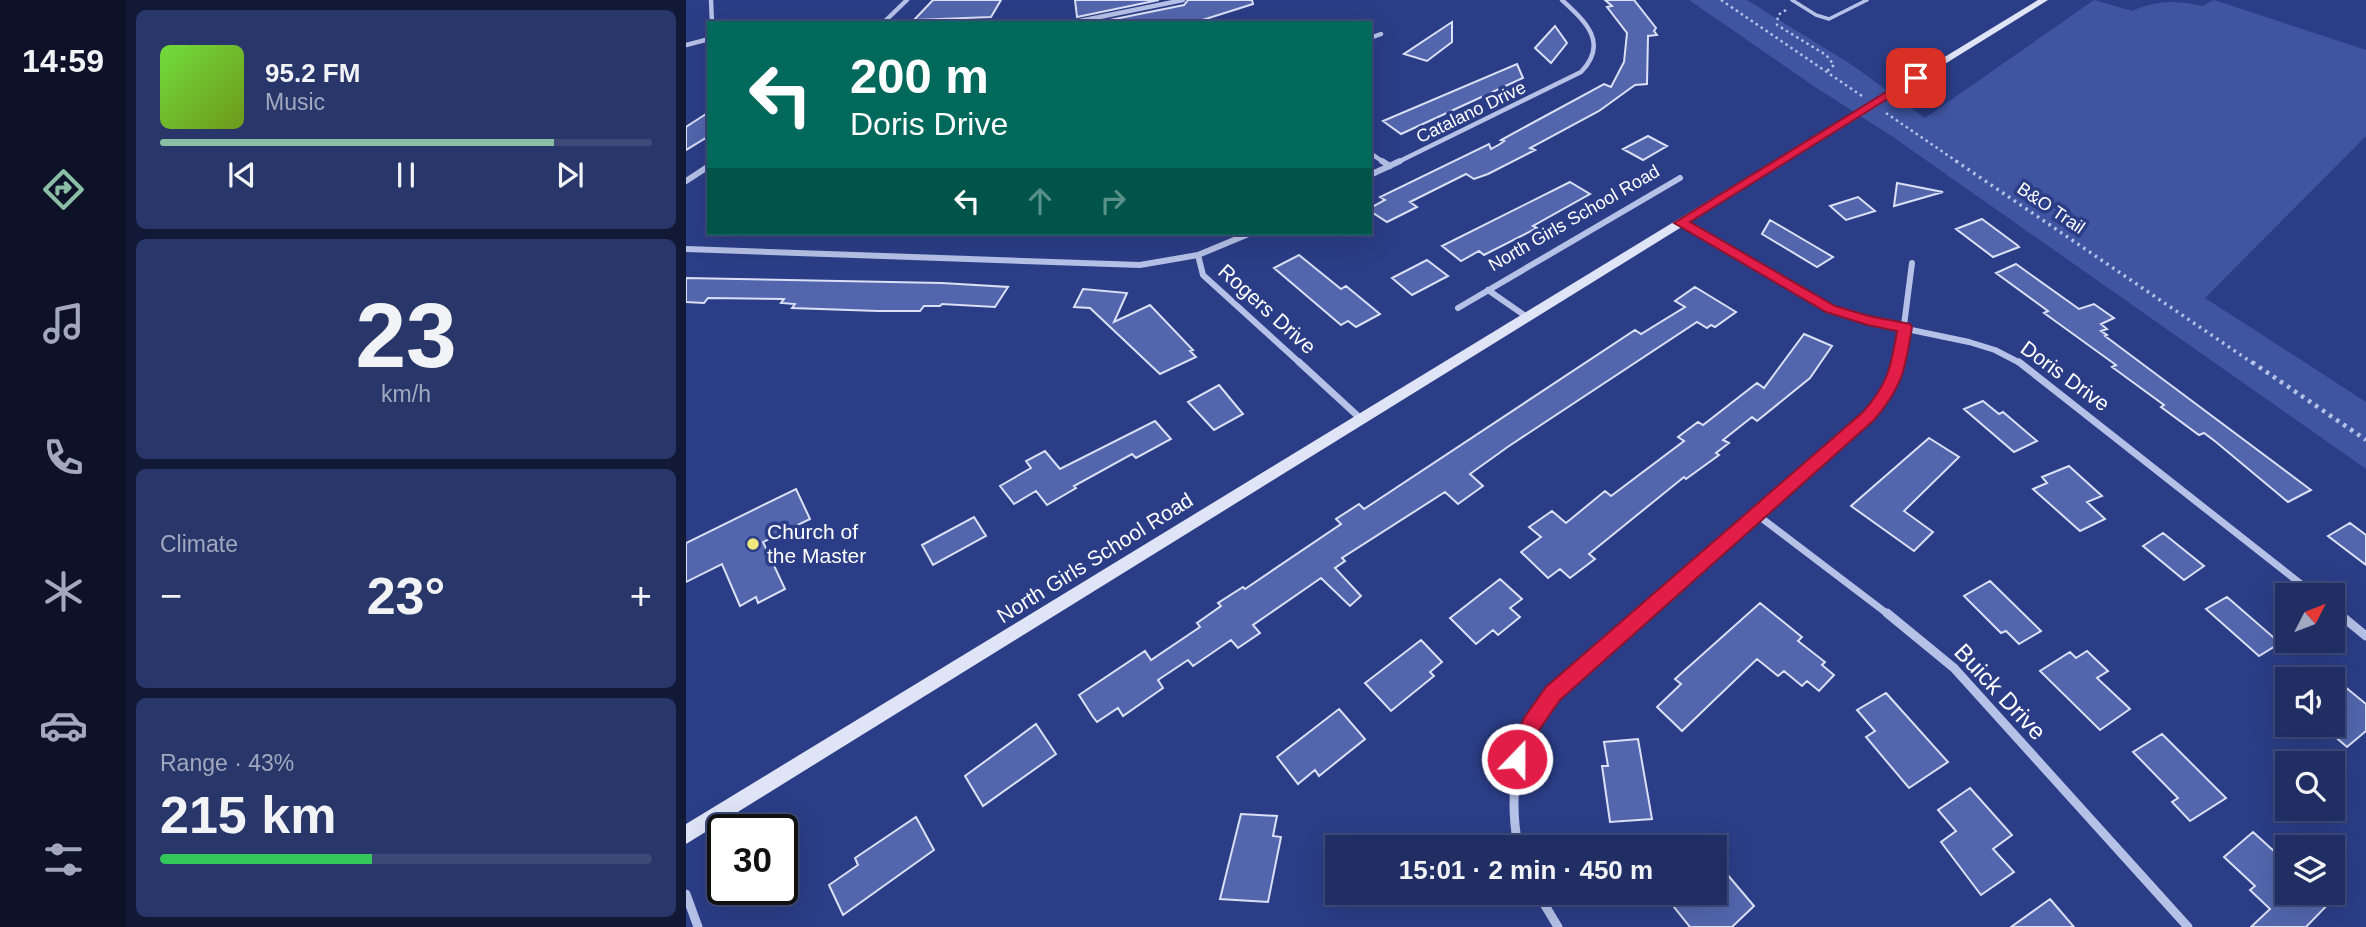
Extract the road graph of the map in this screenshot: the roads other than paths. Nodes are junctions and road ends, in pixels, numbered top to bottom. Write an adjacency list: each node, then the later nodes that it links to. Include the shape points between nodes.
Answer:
1 (711, 0): 8 (street)
2 (907, 0): 9 (street)
3 (1183, 0): 10 (street)
4 (1562, 0): 16 (street, Catalano Drive, via 1595,39 1594,57 1582,72)
5 (1792, 0): 6 (lane, via 1829,19)
6 (1867, 0)
7 (2044, 0): 21 (main road, North Girls School Road)
8 (712, 21)
9 (885, 21)
10 (1080, 21)
11 (1381, 34): 12 (street)
12 (1372, 37)
13 (707, 40): 14 (street)
14 (686, 45)
15 (1372, 154): 16 (street)
16 (1390, 166): 18 (street, Catalano Drive)
17 (707, 167): 20 (street)
18 (1372, 174)
19 (1680, 178): 26 (street, North Girls School Road)
20 (686, 181)
21 (1681, 223): 28 (main road, North Girls School Road); 29 (street, Doris Drive, via 1830,309)
22 (1246, 235): 24 (street)
23 (686, 249): 24 (street, Rogers Drive, via 1140,265)
24 (1198, 255): 30 (street, Rogers Drive, via 1203,275)
25 (1912, 263): 29 (street)
26 (1488, 290): 27 (street, North Girls School Road); 28 (street, North Girls School Road)
27 (1458, 308)
28 (1527, 317): 30 (main road, North Girls School Road)
29 (1905, 327): 31 (street, via 1898,372 1878,406); 32 (street, Doris Drive, via 1995,350 2028,367)
30 (1361, 419): 35 (main road, North Girls School Road)
31 (1756, 514): 36 (street, via 1545,703 1517,759 1512,804); 41 (street, Buick Drive, via 1954,668)
32 (2300, 583)
33 (2345, 619): 34 (street)
34 (2366, 636)
35 (686, 835)
36 (1516, 835)
37 (686, 894): 39 (street)
38 (1545, 905): 40 (street)
39 (698, 927)
40 (1558, 927)
41 (2188, 927)

